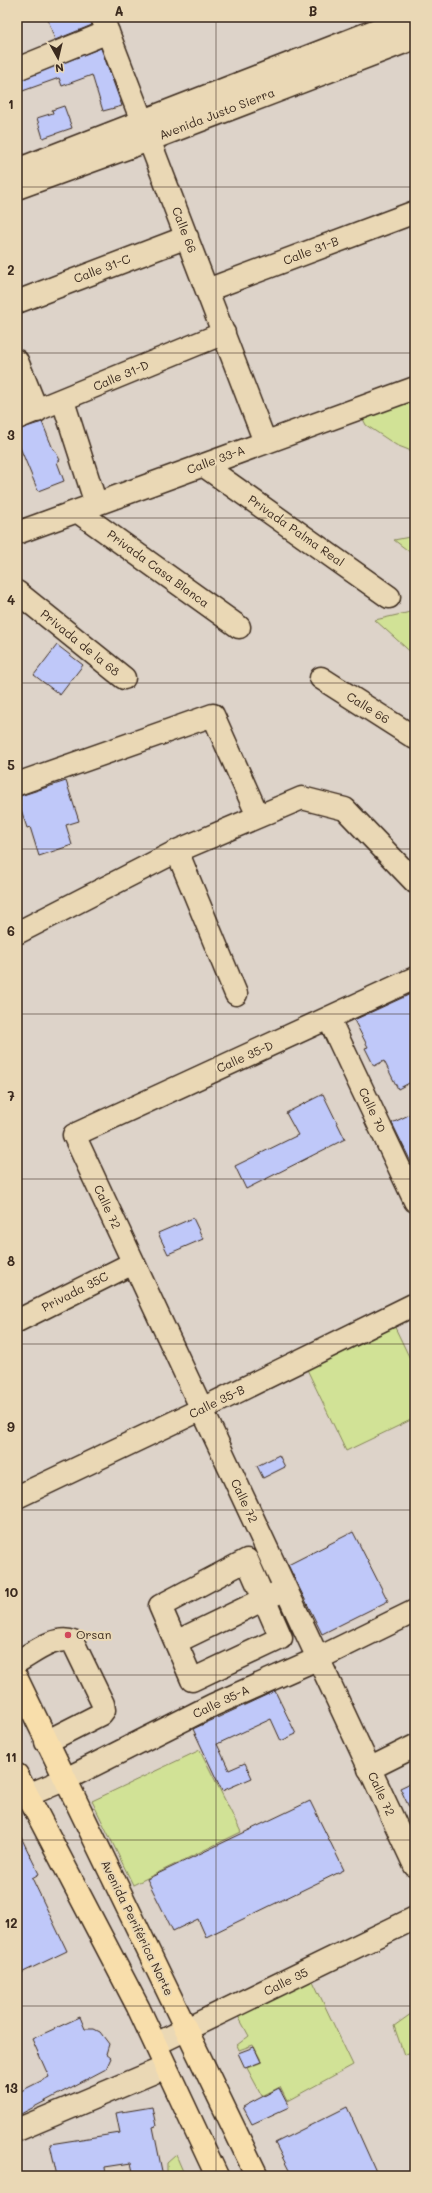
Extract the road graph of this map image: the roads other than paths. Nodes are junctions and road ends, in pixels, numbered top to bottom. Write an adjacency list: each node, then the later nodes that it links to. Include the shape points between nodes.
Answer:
1 (410, 17): 5 (street, Avenida Justo Sierra)
2 (105, 25): 4 (street); 5 (street, Calle 66)
3 (415, 38): 5 (street, Avenida Justo Sierra)
4 (17, 69)
5 (146, 131): 6 (street, Avenida Justo Sierra); 7 (street, Avenida Justo Sierra); 9 (street, Calle 66)
6 (17, 170)
7 (17, 188)
8 (415, 212): 10 (street, Calle 31-B)
9 (187, 237): 10 (street, Calle 66); 11 (street, Calle 31-C)
10 (207, 290): 12 (street, Calle 66)
11 (17, 302)
12 (224, 333): 15 (street, Calle 31-D); 17 (street, Calle 66)
13 (17, 361): 16 (street)
14 (415, 388): 17 (street, Calle 33-A)
15 (63, 401): 16 (street, Calle 31-D); 19 (street)
16 (27, 415)
17 (265, 442): 18 (street, Calle 33-A)
18 (203, 465): 19 (street, Calle 33-A); 22 (street, Privada Palma Real)
19 (86, 507): 20 (street, Calle 33-A); 23 (street, Privada Casa Blanca)
20 (17, 533)
21 (17, 592): 24 (street, Privada de la 68)
22 (389, 597)
23 (239, 627)
24 (124, 678)
25 (321, 678): 26 (street, Calle 66)
26 (415, 738)
27 (17, 784): 28 (street, via 213,715)
28 (258, 816): 29 (street); 30 (street, via 302,798 344,809)
29 (177, 851): 31 (street); 33 (street)
30 (415, 882)
31 (17, 933)
32 (415, 978): 34 (street, Calle 35-D)
33 (236, 994)
34 (329, 1019): 35 (street, Calle 35-D); 36 (street, Calle 70)
35 (74, 1135): 37 (street, Calle 72)
36 (415, 1201)
37 (133, 1263): 39 (street, Privada 35C); 40 (street, Calle 72)
38 (415, 1304): 40 (street, Calle 35-B)
39 (17, 1321)
40 (202, 1409): 41 (street, Calle 35-B); 42 (street, Calle 72)
41 (17, 1497)
42 (285, 1589): 43 (street); 46 (street, Calle 72)
43 (264, 1598): 45 (street); 45 (street, via 247,1560 160,1606); 45 (street, via 281,1638 192,1680)
44 (415, 1611): 46 (street, Calle 35-A)
45 (176, 1642)
46 (317, 1659): 51 (street, Calle 72); 53 (street, Calle 35-A, via 213,1705)
47 (17, 1662): 49 (street, via 57,1641 66,1639 73,1642 103,1704 104,1710 101,1714)
48 (17, 1680): 49 (main road, Avenida Periférica Norte)
49 (46, 1742): 53 (main road, Avenida Periférica Norte)
50 (415, 1746): 51 (street)
51 (369, 1769): 55 (street, Calle 72)
52 (17, 1774): 54 (main road)
53 (64, 1780): 54 (street, Calle 35-A); 57 (main road, Avenida Periférica Norte)
54 (28, 1796): 58 (main road)
55 (415, 1866)
56 (415, 1918): 57 (street, Calle 35)
57 (188, 2030): 58 (street, Calle 35); 62 (main road, Avenida Periférica Norte)
58 (156, 2044): 59 (main road)
59 (166, 2067): 60 (street); 61 (main road)
60 (17, 2130)
61 (217, 2176)
62 (257, 2176)

